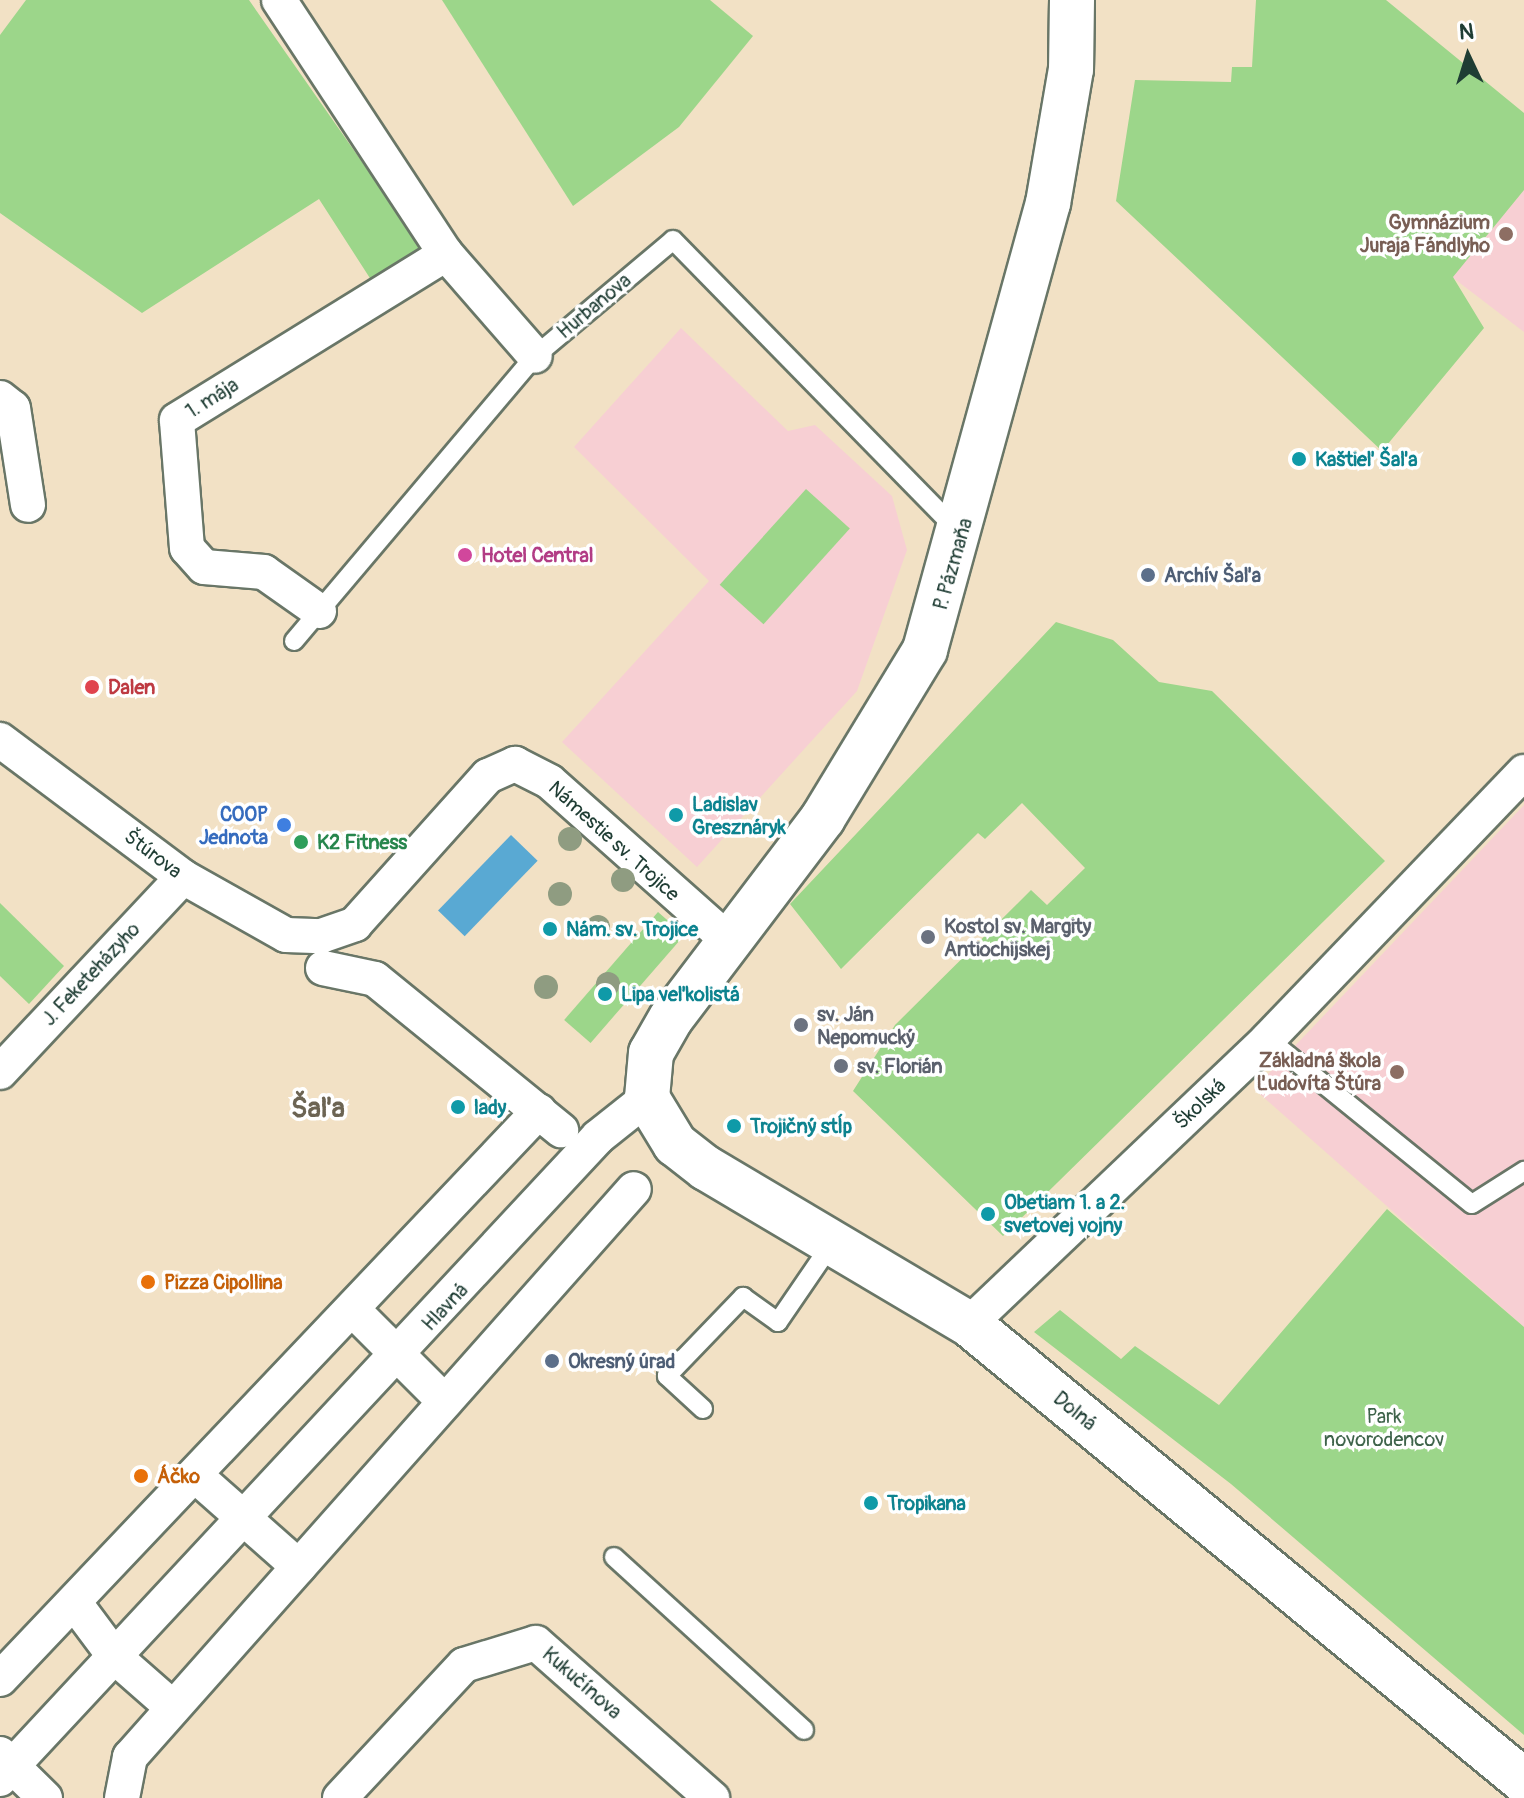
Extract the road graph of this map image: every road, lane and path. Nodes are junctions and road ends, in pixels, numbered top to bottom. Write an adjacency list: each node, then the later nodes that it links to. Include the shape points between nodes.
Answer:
1 (279, 0): 3 (street)
2 (1072, 0): 7 (main road, P. Pázmaňa, via 1071,69 1048,203)
3 (446, 254): 4 (street); 8 (street, 1. mája, via 177,420 187,548 204,567 264,572)
4 (535, 356): 7 (lane, Hurbanova, via 673,240); 8 (lane)
5 (0, 398): 6 (street, via 13,408)
6 (28, 505)
7 (962, 535): 13 (main road, P. Pázmaňa, via 925,650 888,721)
8 (319, 611): 9 (lane)
9 (294, 641)
10 (0, 740): 12 (street, Štúrova)
11 (1524, 772): 15 (street, Školská)
12 (183, 877): 14 (street, Štúrova); 16 (street, J. Feketeházyho)
13 (729, 941): 14 (street, Námestie sv. Trojice, via 550,782 515,764 488,776 355,924); 17 (main road, P. Pázmaňa, via 651,1053)
14 (322, 952): 18 (street, Štúrova, via 375,979)
15 (1268, 1039): 19 (lane, via 1472,1204); 23 (street, Školská)
16 (0, 1072)
17 (647, 1098): 18 (street, Hlavná); 21 (main road, Dolná, via 675,1144 706,1168)
18 (562, 1131): 22 (street); 24 (street, Hlavná)
19 (1524, 1171)
20 (634, 1189): 25 (street)
21 (833, 1240): 23 (main road, Dolná); 26 (lane, via 778,1322 743,1297 667,1376)
22 (355, 1312): 24 (street); 27 (street)
23 (969, 1324): 37 (main road, Dolná)
24 (398, 1357): 25 (street); 28 (street, Hlavná)
25 (445, 1402): 30 (street)
26 (703, 1409)
27 (196, 1476): 28 (street); 31 (street)
28 (245, 1519): 30 (street); 32 (street, Hlavná)
29 (614, 1557): 35 (lane)
30 (299, 1567): 34 (street)
31 (74, 1602): 32 (street); 33 (street)
32 (115, 1657): 34 (street); 36 (street, Hlavná)
33 (0, 1679)
34 (173, 1708): 39 (street, via 130,1757)
35 (804, 1730)
36 (4, 1766): 38 (street, Hlavná)
37 (1524, 1781)
38 (45, 1798)
39 (122, 1798)
40 (340, 1798): 41 (street, Kukučínova, via 464,1665 536,1643)
41 (712, 1798)

